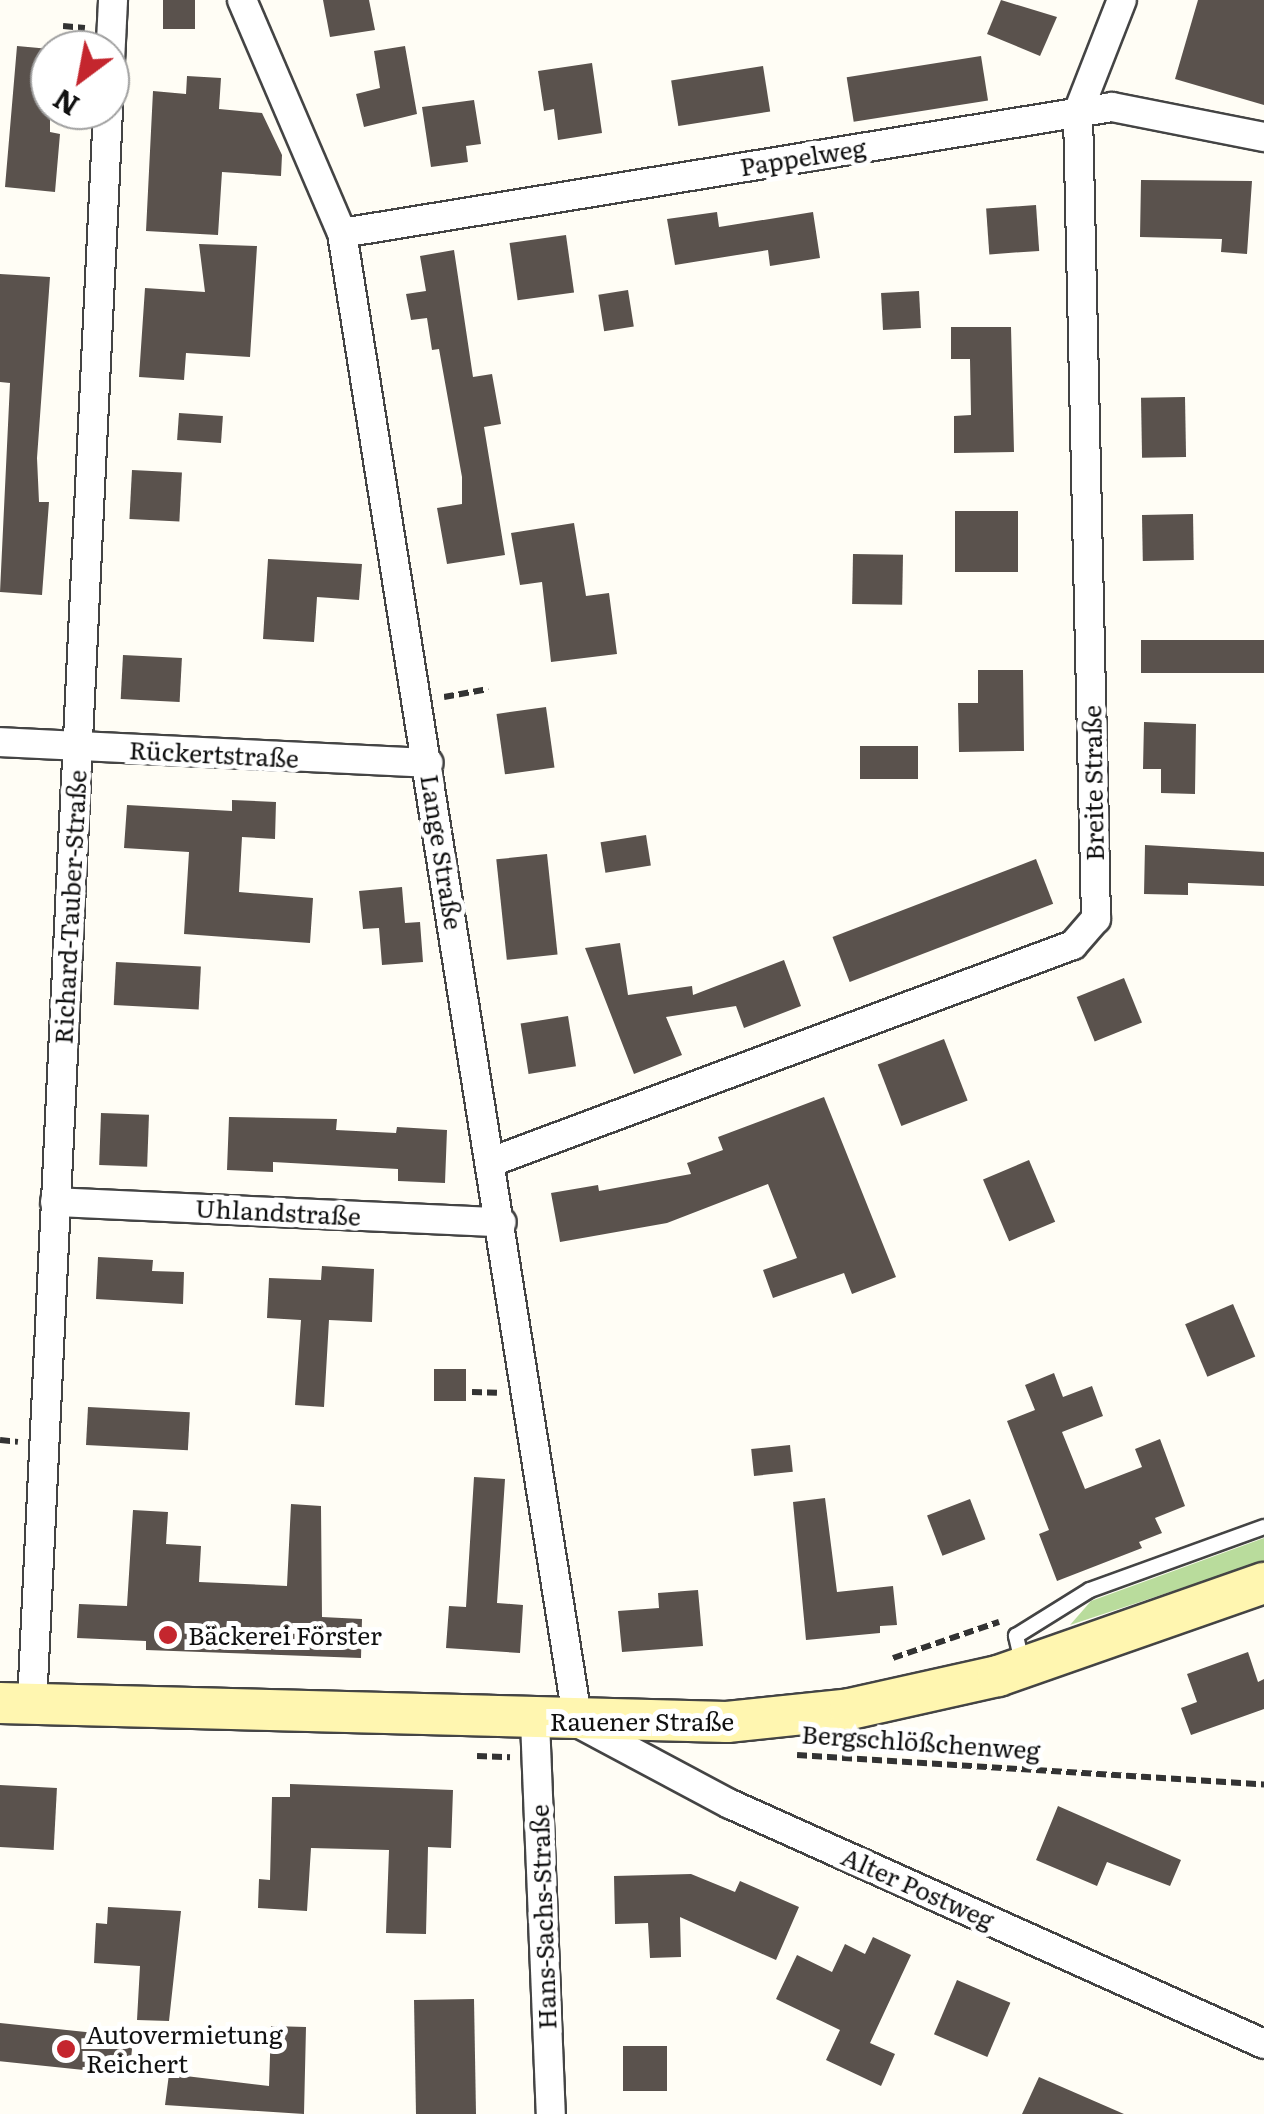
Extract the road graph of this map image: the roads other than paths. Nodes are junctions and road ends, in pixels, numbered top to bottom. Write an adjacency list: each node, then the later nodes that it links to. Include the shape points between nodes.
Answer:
1 (113, 0): 4 (street)
2 (242, 0): 8 (street, Lange Straße)
3 (1122, 0): 5 (street, Breite Straße)
4 (112, 30)
5 (1078, 112): 7 (street, Pappelweg, via 1112,107); 8 (street, Pappelweg); 12 (street, Breite Straße, via 1096,919 1073,945)
6 (107, 130): 10 (street, Richard-Tauber-Straße)
7 (1264, 137)
8 (342, 233): 11 (street, Lange Straße)
9 (0, 742): 10 (street, Rückertstraße)
10 (77, 747): 11 (street, Rückertstraße); 13 (street, Richard-Tauber-Straße)
11 (428, 764): 12 (street, Lange Straße)
12 (490, 1162): 14 (street, Lange Straße)
13 (55, 1202): 14 (street, Uhlandstraße); 18 (street, Richard-Tauber-Straße)
14 (502, 1222): 20 (street, Lange Straße)
15 (1264, 1527): 17 (lane, via 1090,1590 1016,1636)
16 (1264, 1583): 17 (main road, Rauener Straße)
17 (1023, 1667): 20 (main road, Rauener Straße, via 850,1709 727,1722)
18 (16, 1703): 19 (main road, Rauener Straße)
19 (535, 1721): 20 (main road, Rauener Straße); 22 (street, Hans-Sachs-Straße)
20 (578, 1722): 21 (street, Alter Postweg, via 730,1804)
21 (1264, 2044)
22 (551, 2114)

